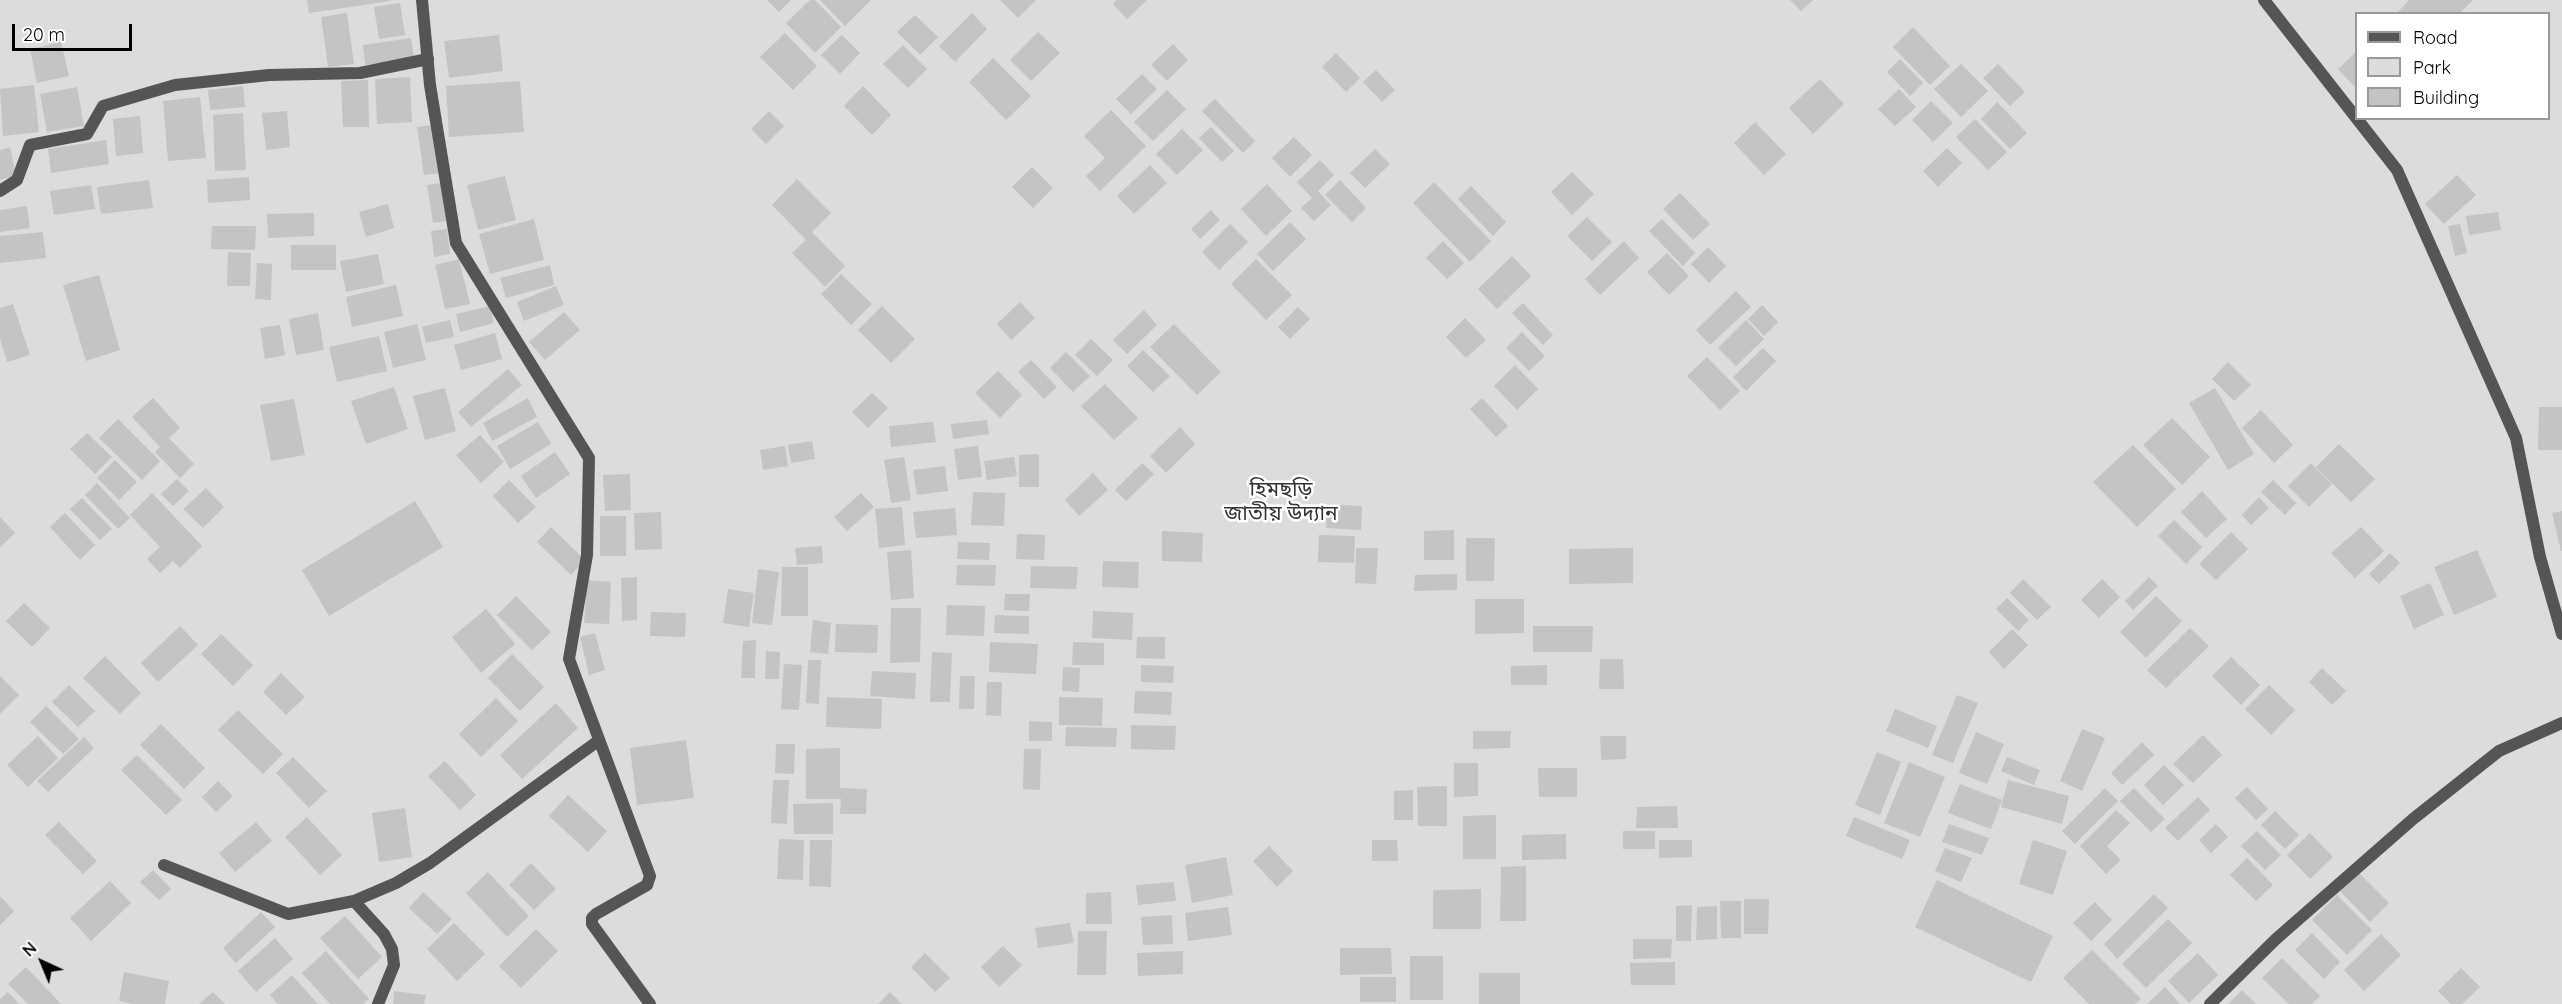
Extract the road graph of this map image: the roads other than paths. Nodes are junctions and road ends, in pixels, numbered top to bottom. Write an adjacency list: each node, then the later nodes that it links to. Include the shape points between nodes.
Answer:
1 (422, 0): 3 (street)
2 (2264, 0): 4 (street)
3 (428, 59): 6 (street, via 360,73 269,75 175,85 103,106 87,134 30,145 17,180); 9 (street, via 456,243 589,458 587,555 569,659)
4 (2355, 116)
5 (2358, 120): 7 (street, via 2397,170 2516,438 2540,557)
6 (0, 191)
7 (2562, 634)
8 (2562, 723): 14 (street, via 2499,751 2422,812 2276,939)
9 (598, 741): 11 (street, via 430,863 396,883); 13 (street, via 650,876 647,885 596,914 592,924)
10 (164, 865): 11 (street, via 288,914)
11 (354, 900): 12 (street, via 392,949 394,964)
12 (378, 1004)
13 (650, 1004)
14 (2210, 1004)

